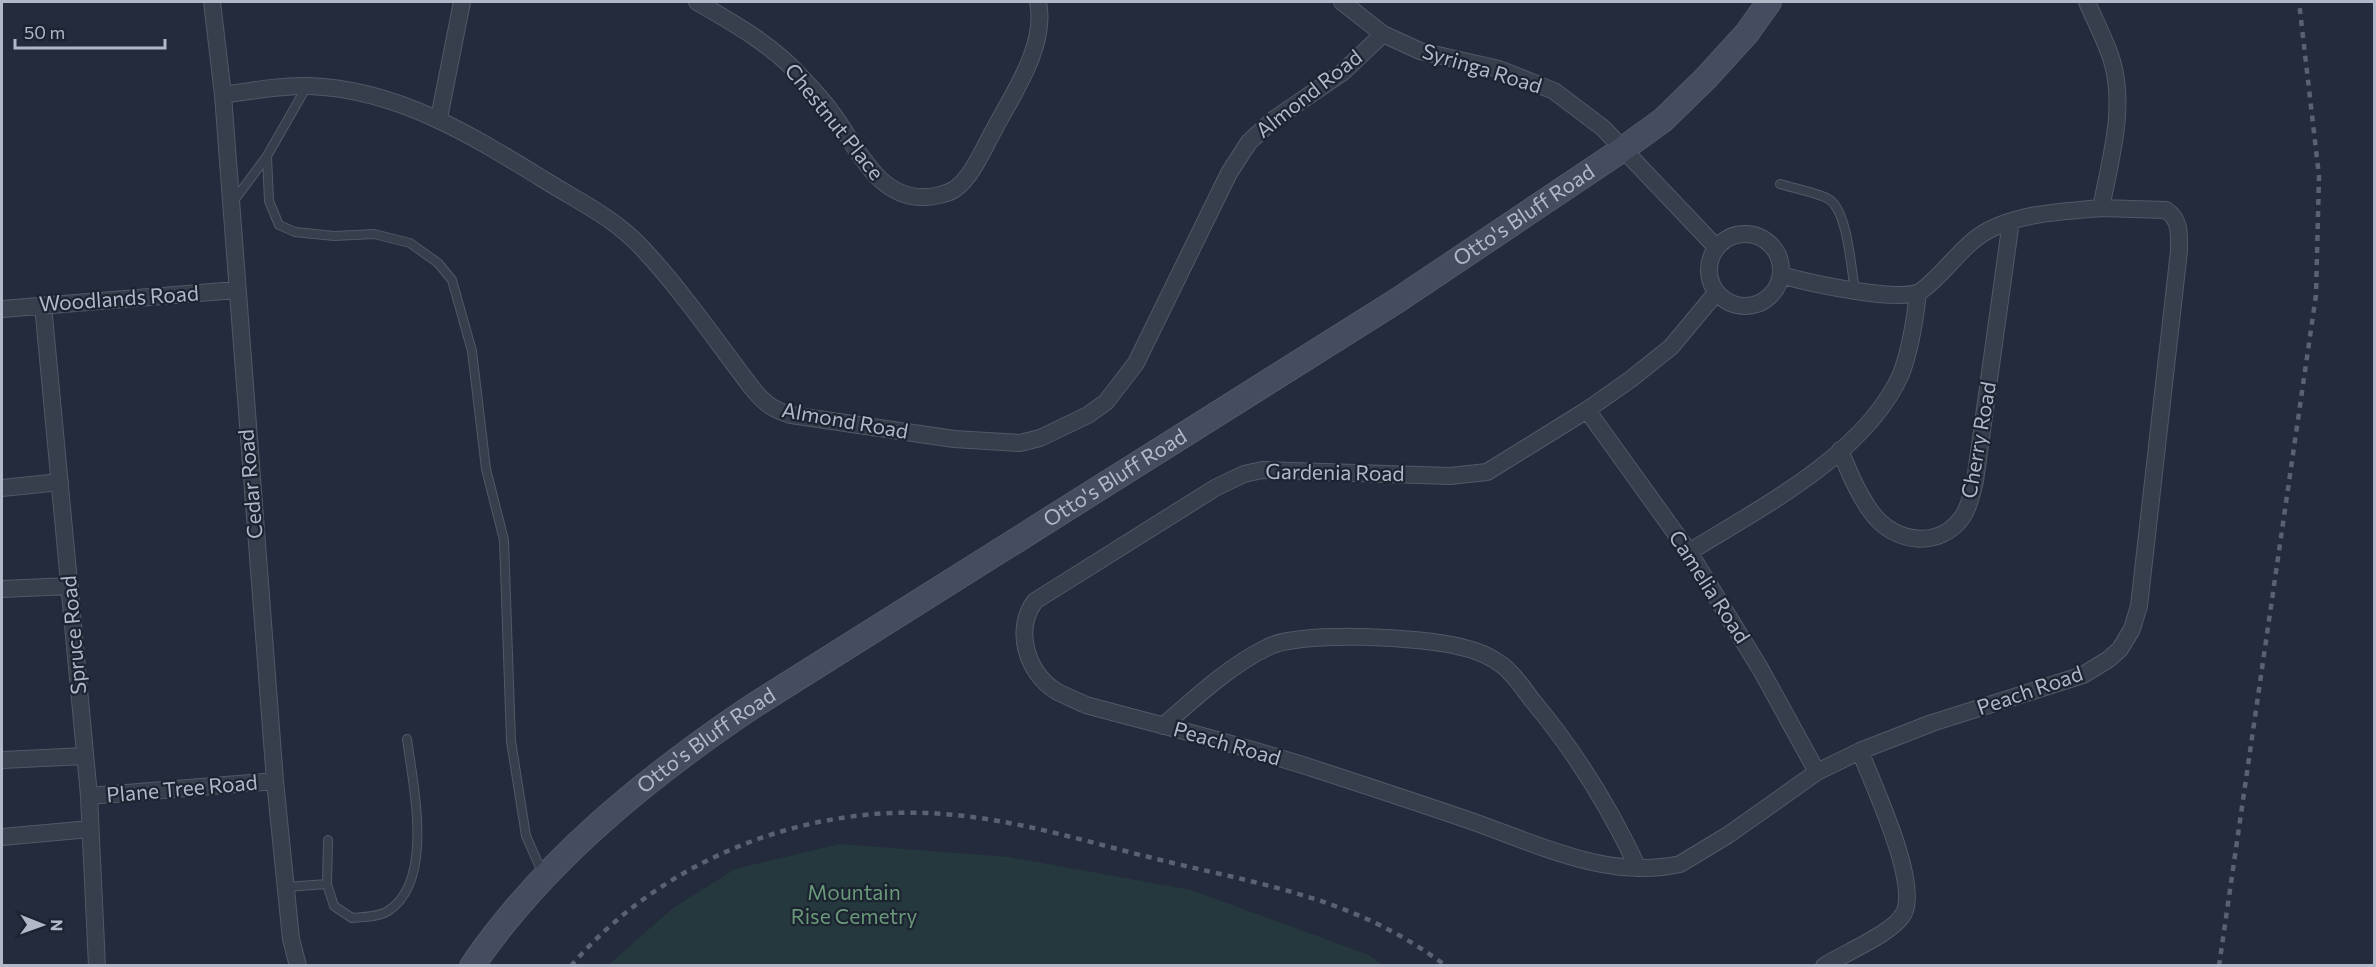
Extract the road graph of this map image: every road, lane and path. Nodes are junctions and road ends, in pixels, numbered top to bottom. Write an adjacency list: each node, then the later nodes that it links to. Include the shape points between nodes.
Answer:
1 (212, 2): 10 (street, Cedar Road)
2 (462, 2): 11 (street)
3 (697, 2): 4 (street, Chestnut Place, via 750,33 786,61 831,112 876,176 901,195 919,197 935,197 955,189 979,156 1032,54 1039,24)
4 (1038, 2)
5 (1342, 2): 8 (street, Syringa Road)
6 (1769, 2): 12 (main road, Otto's Bluff Road, via 1706,78 1663,120)
7 (2087, 2): 16 (street, via 2112,61 2116,81 2117,106)
8 (1383, 34): 11 (street, Almond Road, via 1343,72 1273,120 1249,142 1229,172 1136,363 1106,402 1059,429 1020,443 954,439 775,411 765,404 650,257 620,226); 12 (street, Syringa Road, via 1420,51 1499,69 1554,91 1603,128)
9 (307, 86): 10 (street, Almond Road); 11 (street, Almond Road, via 376,95); 13 (lane)
10 (223, 94): 15 (street, Cedar Road)
11 (439, 118)
12 (1623, 149): 18 (street, Syringa Road); 45 (main road, Otto's Bluff Road, via 1398,300 740,715 681,755)
13 (267, 156): 15 (lane); 45 (lane, via 270,201 279,225 295,232 334,236 374,234 410,243 438,263 452,280 472,351 486,469 504,540 512,741 526,836)
14 (1780, 184): 21 (lane, via 1829,200 1837,210 1844,224)
15 (231, 205): 20 (street, Cedar Road)
16 (2102, 207): 17 (street, via 2041,213); 35 (street, Peach Road, via 2166,210 2176,219 2179,230 2150,514 2139,606 2132,629 2109,659 2083,675 1932,723)
17 (2011, 221): 23 (street, via 1976,238); 27 (street, Cherry Road, via 1976,481 1962,518 1952,528 1926,539 1894,533 1872,513)
18 (1716, 247): 19 (street, via 1736,234 1759,236 1776,252); 22 (street, via 1708,273)
19 (1781, 275): 21 (street); 22 (street, via 1774,290 1760,303 1736,305)
20 (236, 290): 24 (street, Woodlands Road); 39 (street, Cedar Road)
21 (1855, 291): 23 (street)
22 (1716, 292): 26 (street, Gardenia Road, via 1671,347)
23 (1918, 293): 27 (street, via 1911,341 1900,374 1881,408)
24 (44, 305): 25 (street, Woodlands Road); 28 (street, Spruce Road)
25 (2, 309)
26 (1587, 410): 30 (street, Camelia Road); 33 (street, Gardenia Road, via 1487,472 1450,476 1291,469 1244,474 1215,488 1035,601 1024,624 1024,635 1031,664 1040,676 1055,690 1086,705)
27 (1839, 450): 30 (street, via 1760,508)
28 (60, 482): 29 (street); 31 (street, Spruce Road)
29 (2, 488)
30 (1689, 552): 38 (street, Camelia Road)
31 (70, 586): 32 (street); 36 (street, Spruce Road)
32 (2, 589)
33 (1163, 726): 44 (street, Peach Road, via 1407,799 1547,851); 44 (street, Peach Road, via 1222,676 1269,646 1291,640 1408,640 1461,646 1503,666 1552,723 1606,807)
34 (407, 739): 46 (lane, via 417,850 414,873 404,897 387,912 352,918 334,906)
35 (1860, 751): 38 (street, Peach Road); 51 (street, via 1903,864 1907,900 1904,914 1891,927)
36 (85, 756): 37 (street); 40 (street, Spruce Road)
37 (2, 760)
38 (1817, 772): 44 (street, Peach Road, via 1680,864)
39 (275, 781): 40 (street, Plane Tree Road); 47 (street, Cedar Road)
40 (89, 796): 41 (street, Spruce Road)
41 (90, 829): 42 (street); 48 (street, Spruce Road)
42 (2, 837)
43 (328, 840): 46 (lane)
44 (1638, 868)
45 (544, 877): 50 (main road, Otto's Bluff Road)
46 (327, 884): 47 (lane)
47 (286, 887): 49 (street, Cedar Road)
48 (97, 966)
49 (298, 966)
50 (472, 966)
51 (1824, 966)

